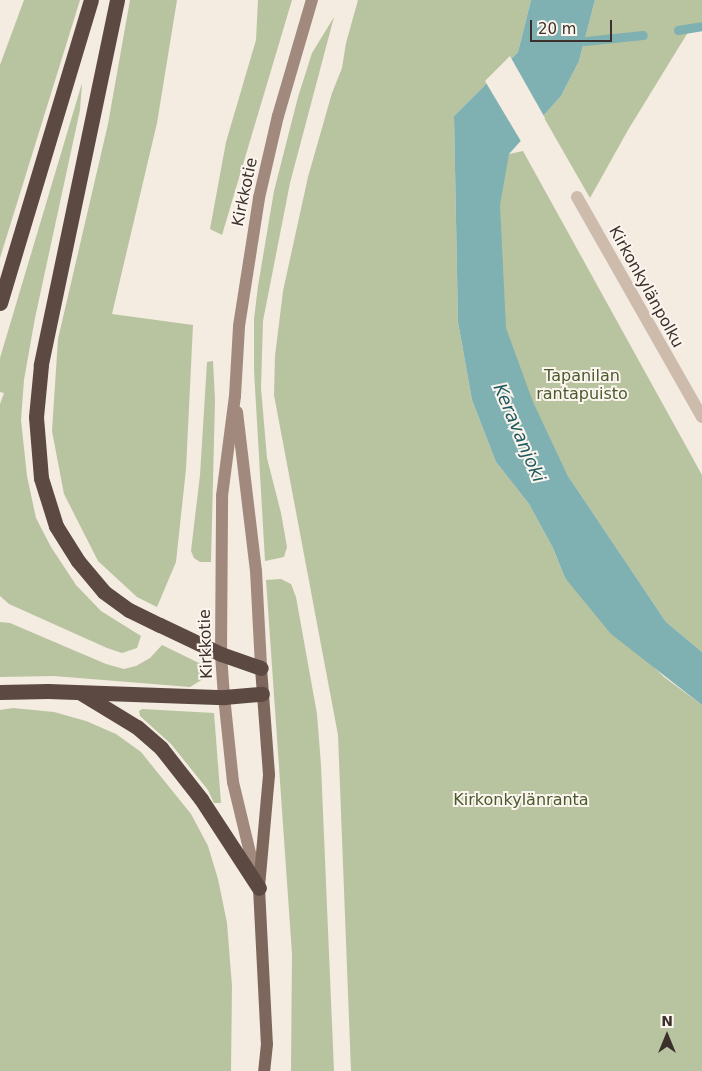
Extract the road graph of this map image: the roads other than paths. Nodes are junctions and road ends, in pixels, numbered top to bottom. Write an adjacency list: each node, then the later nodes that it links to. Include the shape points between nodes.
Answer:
1 (91, 0): 5 (highway)
2 (117, 0): 8 (highway, via 41,365 36,417 42,478 56,526 78,561 104,592 128,610)
3 (312, 0): 6 (street, Kirkkotie, via 278,116 259,198 239,326)
4 (577, 198): 7 (street, Kirkonkylänpolku)
5 (0, 303)
6 (235, 396): 8 (street, Kirkkotie, via 222,496); 9 (street, Kirkkotie, via 256,571)
7 (702, 417)
8 (221, 654): 9 (highway); 13 (street, Kirkkotie)
9 (261, 668): 12 (main road, Kirkkotie)
10 (0, 692): 11 (highway)
11 (81, 693): 13 (highway); 14 (highway, via 137,727 160,748 200,799)
12 (262, 694): 13 (highway); 14 (main road, Kirkkotie, via 269,775)
13 (224, 697): 14 (street, Kirkkotie, via 233,782)
14 (258, 888): 15 (main road, Kirkkotie, via 267,1035)
15 (264, 1071)

